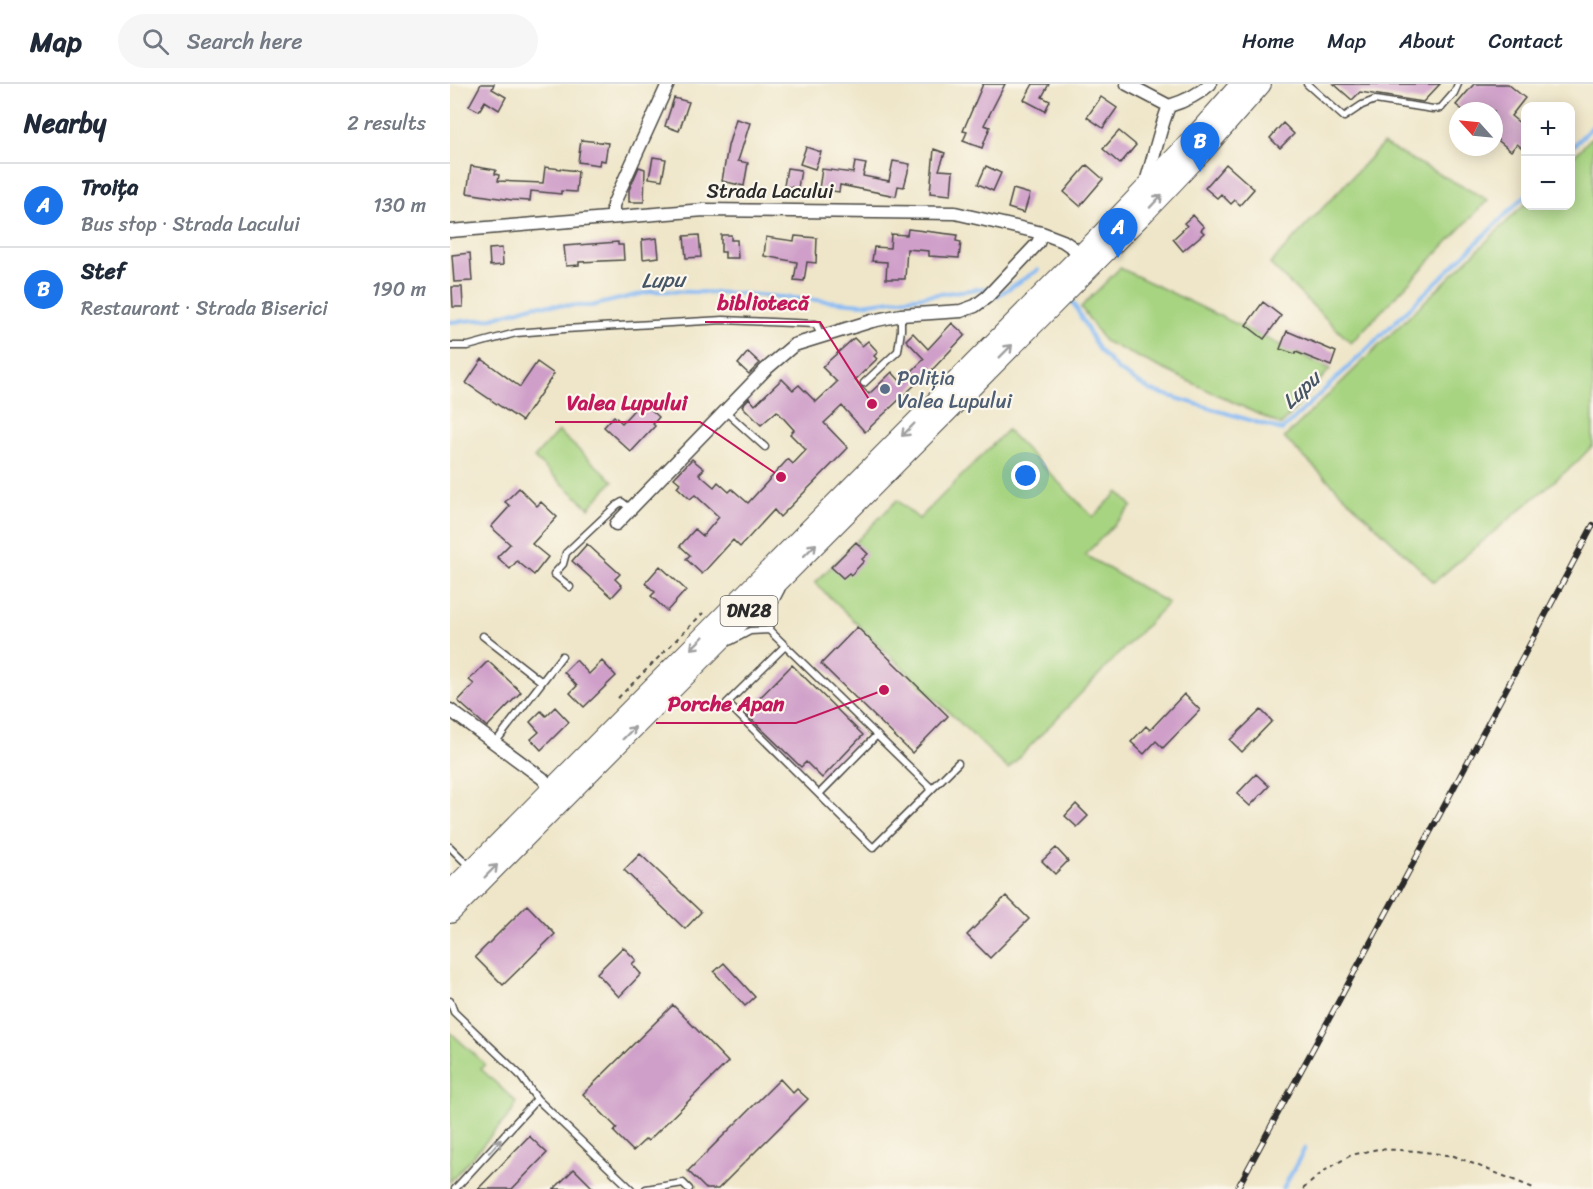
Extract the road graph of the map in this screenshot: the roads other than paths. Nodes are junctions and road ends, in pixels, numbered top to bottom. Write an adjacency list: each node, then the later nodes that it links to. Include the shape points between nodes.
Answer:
1 (668, 84): 10 (street, via 613,205)
2 (1126, 84): 8 (street)
3 (1210, 84): 8 (street, via 1186,101)
4 (1241, 84): 9 (highway, DN28)
5 (1261, 84): 14 (highway, DN28, one-way to 5, via 1145,212)
6 (1307, 84): 7 (lane, via 1344,117 1375,100 1441,108)
7 (1458, 84)
8 (1169, 106): 9 (street)
9 (1143, 191): 13 (highway, DN28)
10 (613, 217): 11 (street, Strada Lacului); 12 (street, Strada Lacului, via 704,210 955,213)
11 (450, 231)
12 (1042, 232): 13 (street, Strada Lacului); 16 (street, via 1038,243 975,306 962,311)
13 (1082, 254): 14 (highway, DN28)
14 (1065, 282): 15 (highway, DN28)
15 (1043, 304): 24 (highway, DN28, one-way to 15); 36 (highway, DN28, one-way to 36)
16 (901, 315): 17 (street); 19 (lane, via 898,351)
17 (821, 336): 18 (lane, via 816,324 723,320 516,333 468,346); 20 (street, via 794,345)
18 (450, 346)
19 (864, 383)
20 (726, 411): 21 (lane); 22 (street)
21 (765, 447)
22 (631, 509): 23 (street); 25 (lane, via 622,502 617,505 566,553 554,574)
23 (616, 524)
24 (792, 569): 26 (lane, via 771,609); 29 (highway, DN28)
25 (570, 587)
26 (769, 630): 28 (lane); 29 (lane, via 750,631)
27 (483, 636): 31 (lane)
28 (785, 646): 33 (lane); 38 (lane, via 727,703)
29 (709, 652): 42 (highway, DN28, one-way to 29)
30 (562, 656): 31 (lane)
31 (542, 682): 34 (lane)
32 (450, 710): 34 (street)
33 (877, 735): 37 (lane); 38 (lane)
34 (495, 743): 36 (street)
35 (958, 763): 37 (lane)
36 (552, 789): 40 (highway, DN28)
37 (932, 789): 38 (lane, via 873,848)
38 (819, 794)
39 (450, 847): 40 (lane)
40 (473, 869): 41 (highway, DN28)
41 (450, 892)
42 (450, 913)
43 (450, 1001): 44 (lane)
44 (452, 1012): 45 (lane, via 519,1074)
45 (537, 1099): 46 (lane, one-way to 45); 47 (lane)
46 (455, 1189)
47 (631, 1189)
48 (646, 1189): 49 (lane, via 683,1183)
49 (688, 1189)

